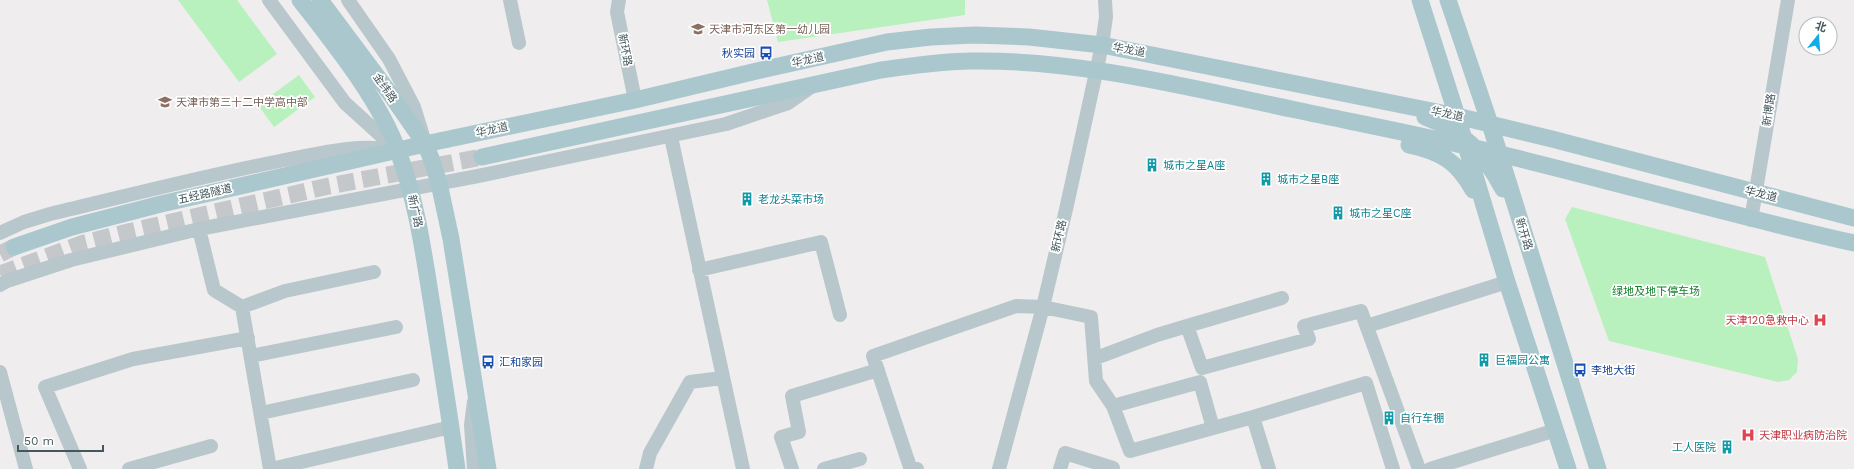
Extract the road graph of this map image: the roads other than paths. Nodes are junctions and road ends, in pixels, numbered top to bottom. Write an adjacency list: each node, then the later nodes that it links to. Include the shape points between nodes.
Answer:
1 (269, 0): 23 (street, 新广路, via 345,103)
2 (300, 0): 23 (main road, 金纬路, via 373,101)
3 (320, 0): 22 (main road, 金纬路)
4 (348, 0): 22 (street, via 393,65 414,107)
5 (510, 0): 11 (street)
6 (619, 0): 16 (street, 新环路, via 618,12)
7 (1105, 0): 12 (street, 新环路, via 1106,17)
8 (1420, 0): 18 (main road)
9 (1448, 0): 19 (main road, 新开路)
10 (1788, 0): 28 (street, 新博路)
11 (518, 43)
12 (1102, 45): 13 (street, 新环路); 15 (main road, 华龙道); 16 (main road, 华龙道, via 1029,37 975,36 887,42)
13 (1097, 70): 14 (main road, via 1033,63 969,61 888,69); 17 (main road); 43 (street, 新环路)
14 (816, 84): 20 (street, via 788,103 726,124); 25 (main road)
15 (1366, 97): 18 (main road, 华龙道); 21 (main road, via 1432,120)
16 (635, 100): 22 (main road, 华龙道)
17 (1248, 100): 21 (main road); 31 (main road, via 1296,121 1429,150 1444,156 1465,175)
18 (1458, 116): 19 (main road, 华龙道); 21 (main road)
19 (1490, 124): 24 (main road, 新开路); 28 (main road, 华龙道)
20 (671, 137): 26 (street); 37 (street)
21 (1468, 143): 24 (main road); 30 (main road, via 1495,175); 31 (main road)
22 (425, 144): 23 (main road, 华龙道); 26 (main road, 金纬路)
23 (398, 151): 27 (main road, 新广路); 34 (street, via 354,147 267,164 50,214); 36 (main road, 五经路隧道, via 111,216)
24 (1499, 154): 30 (main road, 新开路); 32 (main road)
25 (482, 157)
26 (439, 182): 27 (street); 55 (main road, via 451,239)
27 (410, 188): 33 (street); 59 (main road, 新广路, via 420,232)
28 (1756, 193): 29 (main road, 华龙道); 32 (street, 新博路)
29 (1854, 218)
30 (1520, 219): 84 (main road, 新开路)
31 (1489, 220): 39 (main road)
32 (1751, 220): 35 (main road)
33 (199, 229): 40 (street, via 71,260); 42 (street, via 214,290)
34 (0, 233)
35 (1854, 243)
36 (14, 247)
37 (699, 270): 44 (street, via 821,242); 53 (street)
38 (374, 272): 42 (street, via 285,291)
39 (1507, 282): 46 (street); 61 (main road)
40 (2, 284)
41 (1282, 298): 45 (street)
42 (242, 307): 48 (street)
43 (1043, 307): 51 (street, via 1016,306 873,356); 56 (street, via 1091,316 1096,381); 77 (street, 新环路)
44 (840, 315)
45 (1187, 326): 46 (street, via 1202,368 1309,339 1304,326 1360,311); 50 (street)
46 (1367, 326): 81 (street)
47 (396, 327): 49 (street)
48 (248, 338): 49 (street); 66 (street, via 133,359 45,387)
49 (251, 356): 57 (street)
50 (1096, 358)
51 (878, 370): 74 (street, via 792,396 799,432 781,437); 76 (street, via 910,467)
52 (0, 372): 65 (street)
53 (722, 378): 72 (street, via 690,382 650,453); 73 (street)
54 (413, 380): 57 (street)
55 (475, 396): 70 (street, via 471,425); 71 (main road)
56 (1113, 406): 60 (street, via 1130,451); 60 (street, via 1200,382)
57 (261, 412): 68 (street)
58 (1253, 417): 60 (street); 79 (street); 80 (street, via 1366,383)
59 (451, 427): 68 (street); 69 (main road, 新广路)
60 (1213, 428)
61 (1556, 430): 82 (street); 83 (main road)
62 (211, 446): 67 (street)
63 (860, 459): 75 (street)
64 (1113, 468): 78 (street, via 1065,453)
65 (26, 469)
66 (80, 469)
67 (129, 469)
68 (270, 469)
69 (457, 469)
70 (474, 469)
71 (488, 469)
72 (646, 469)
73 (742, 469)
74 (792, 469)
75 (824, 469)
76 (917, 469)
77 (999, 469)
78 (1060, 469)
79 (1269, 469)
80 (1393, 469)
81 (1419, 469)
82 (1430, 469)
83 (1568, 469)
84 (1598, 469)

